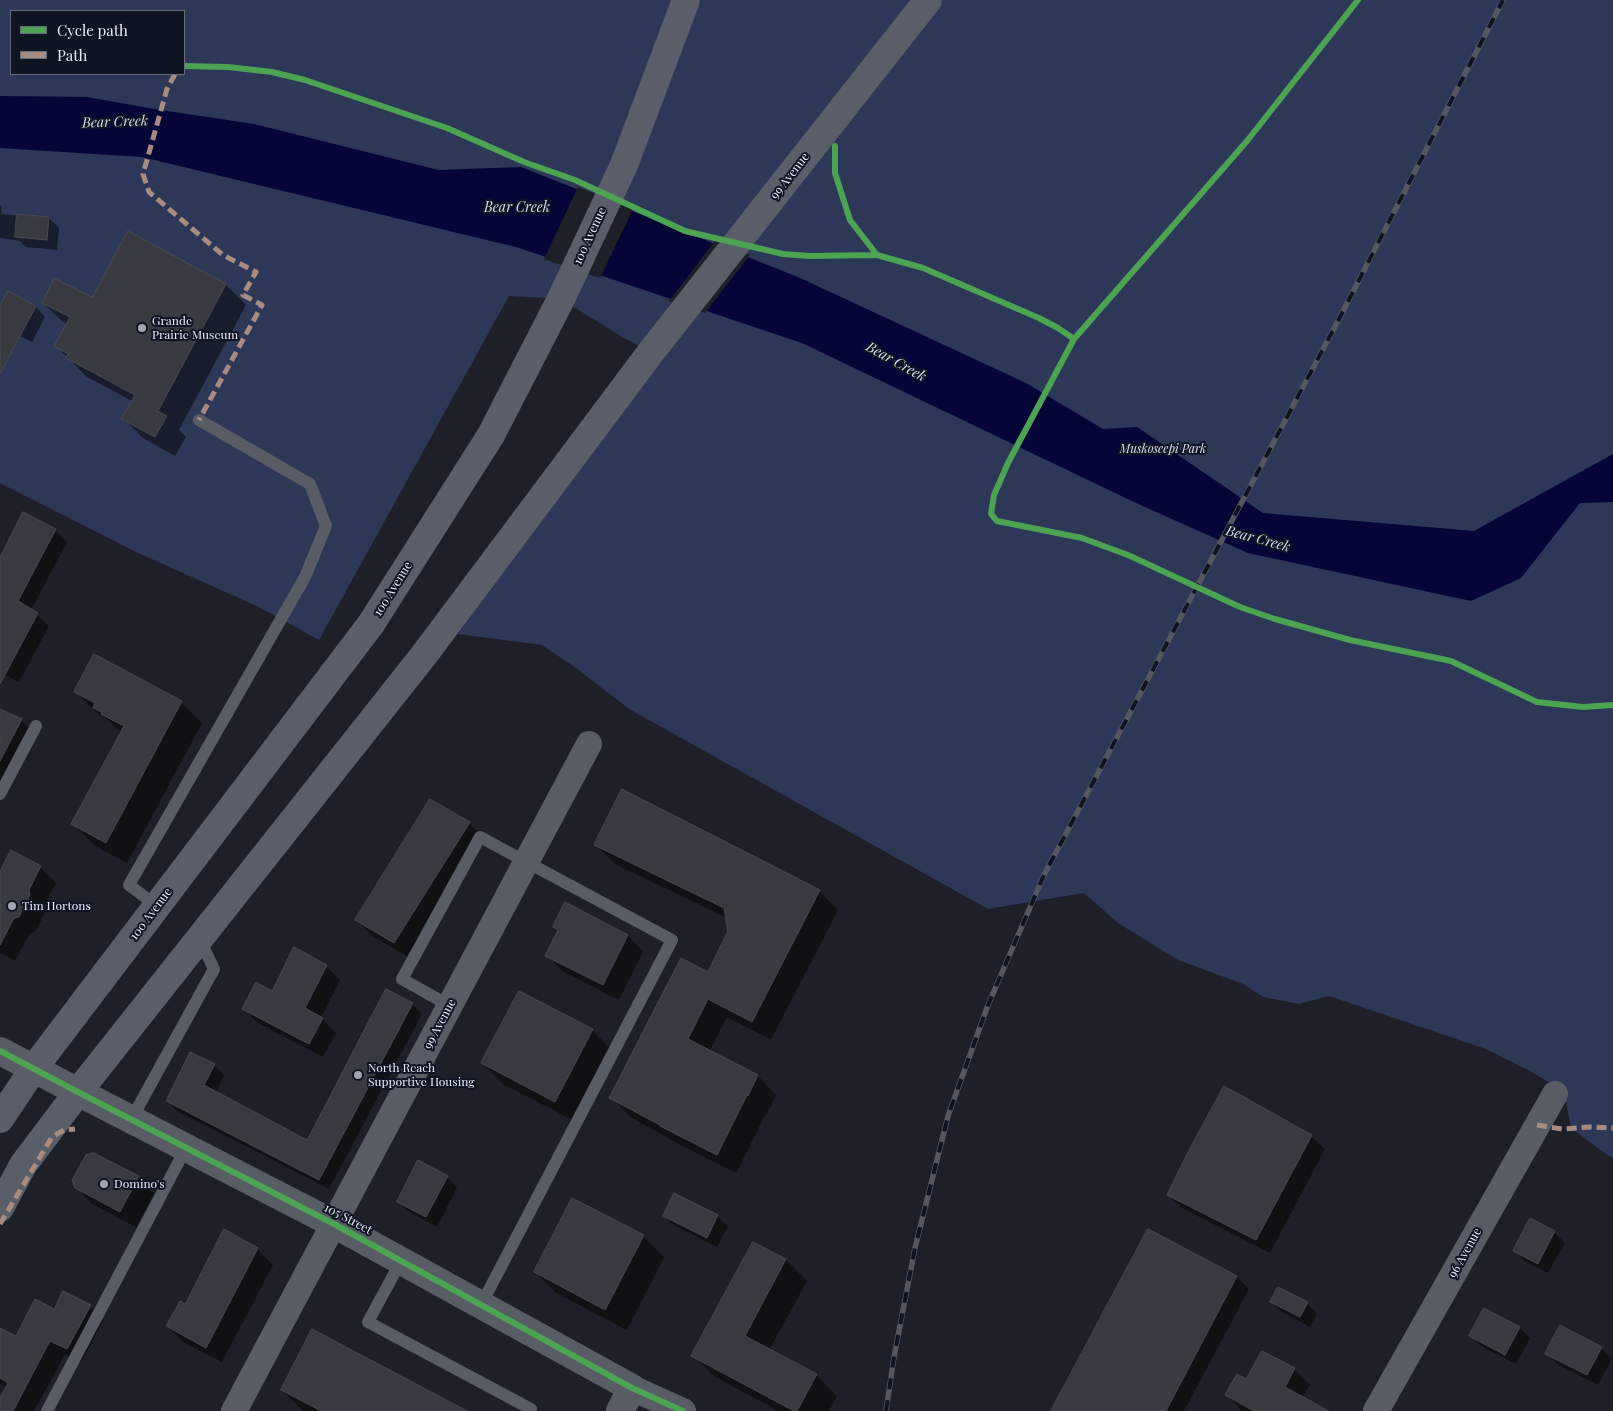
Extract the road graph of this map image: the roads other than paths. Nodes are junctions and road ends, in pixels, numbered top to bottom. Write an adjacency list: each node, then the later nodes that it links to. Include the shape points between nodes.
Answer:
1 (686, 0): 8 (main road, 100 Avenue, via 624,165 561,299 491,435 371,624)
2 (928, 0): 9 (main road, 99 Avenue, via 651,352 424,655)
3 (199, 420): 8 (lane, via 310,484 326,526 305,577 129,885)
4 (36, 726): 6 (lane)
5 (589, 744): 7 (street, 99 Avenue)
6 (0, 794)
7 (526, 863): 10 (street, 99 Avenue); 10 (lane, via 480,837 402,979); 21 (lane, via 672,940)
8 (157, 906): 12 (main road, 100 Avenue)
9 (199, 938): 13 (main road); 16 (lane, via 214,969)
10 (450, 1006): 19 (street, 99 Avenue)
11 (0, 1051): 12 (street, 105 Street)
12 (34, 1068): 13 (street, 105 Street); 15 (main road, 100 Avenue)
13 (78, 1092): 16 (street, 105 Street); 18 (main road, via 23,1165)
14 (1555, 1094): 27 (street, 96 Avenue)
15 (0, 1119)
16 (131, 1120): 17 (street, 105 Street)
17 (186, 1148): 19 (street, 105 Street); 23 (lane)
18 (0, 1208)
19 (334, 1224): 20 (street, 105 Street); 24 (street, 99 Avenue)
20 (401, 1261): 21 (street, 105 Street); 25 (lane, via 368,1322)
21 (481, 1305): 22 (street, 105 Street)
22 (626, 1400): 26 (street, 105 Street)
23 (48, 1411)
24 (234, 1411)
25 (529, 1411)
26 (683, 1411)
27 (1376, 1411)

